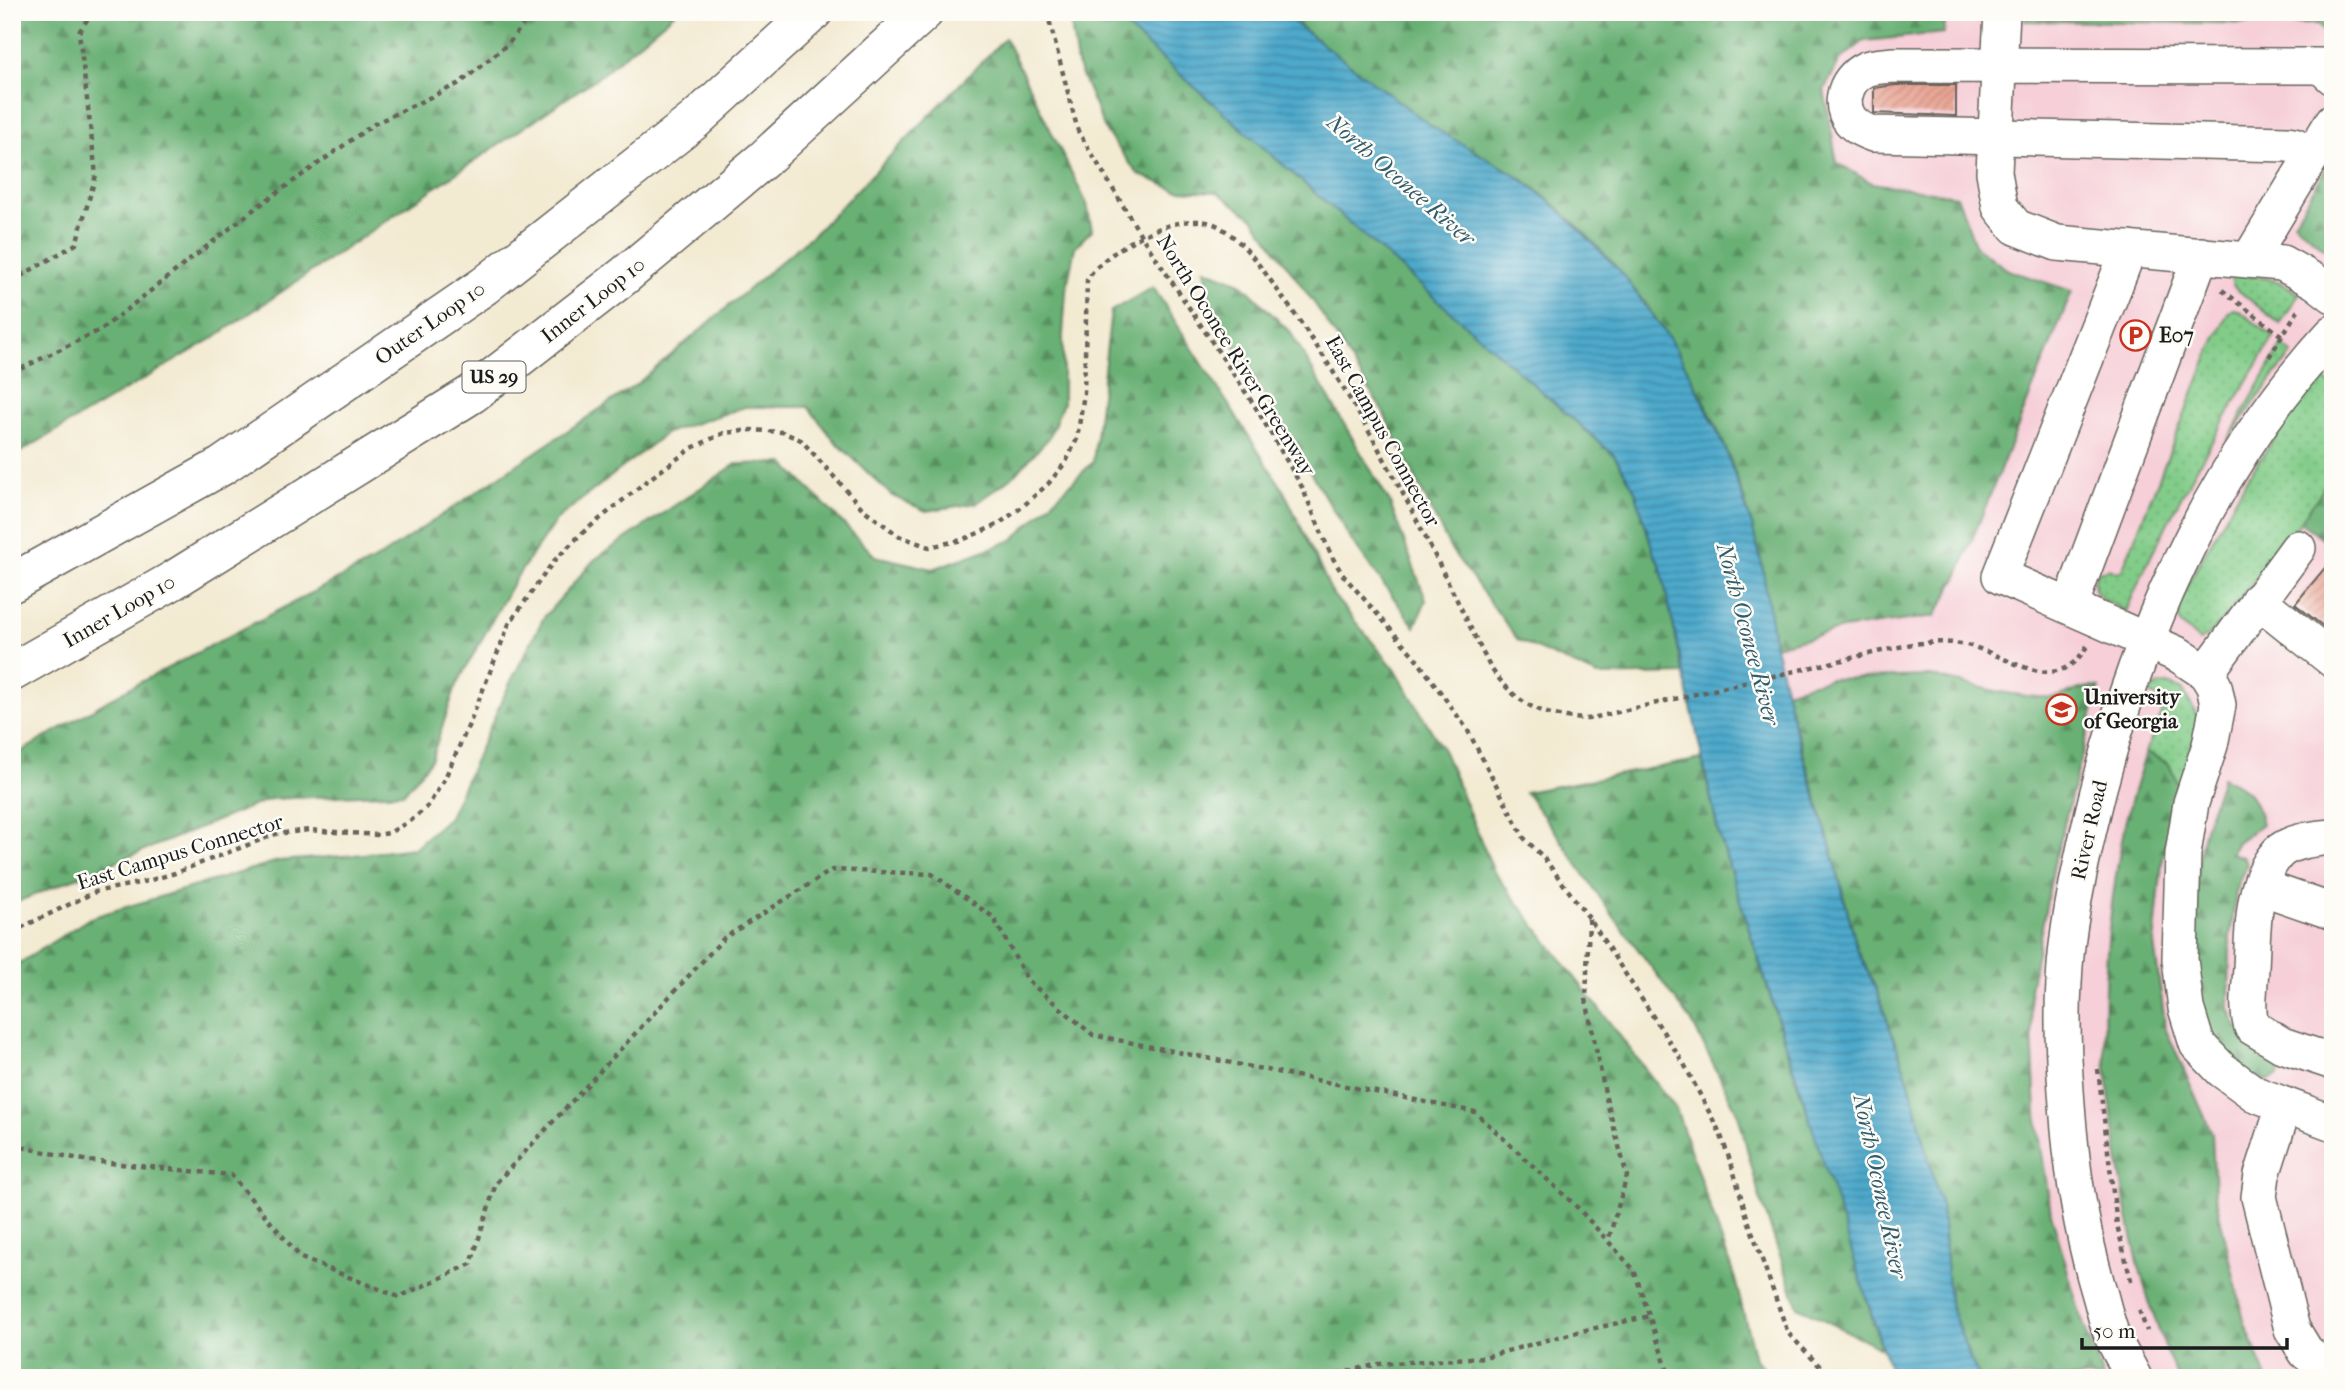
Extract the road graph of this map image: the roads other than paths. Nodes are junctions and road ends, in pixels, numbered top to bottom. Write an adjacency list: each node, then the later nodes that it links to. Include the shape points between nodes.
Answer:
1 (813, 12): 15 (highway, Outer Loop 10, via 695,120 484,286 222,466)
2 (924, 12): 20 (highway, Inner Loop 10 / US 29, via 764,159 472,394 172,581)
3 (2002, 12): 4 (street)
4 (1998, 67): 5 (street, via 2321,66); 7 (street); 7 (street, via 1867,68 1850,79 1844,94 1845,112 1857,127 1873,134)
5 (2333, 78)
6 (2333, 121): 8 (street)
7 (1995, 137): 8 (street, via 2287,144); 9 (street, via 1994,172 2000,206 2016,228 2057,243)
8 (2312, 155): 11 (street)
9 (2130, 249): 10 (street); 17 (street, via 2000,576)
10 (2201, 255): 11 (street); 17 (street)
11 (2249, 260): 12 (street, via 2282,263)
12 (2333, 295)
13 (2333, 333): 18 (street, River Road, via 2259,426 2212,500)
14 (2298, 548): 16 (street)
15 (12, 583)
16 (2258, 600): 19 (street); 21 (street)
17 (2070, 606): 18 (street)
18 (2146, 639): 21 (street); 29 (street, River Road, via 2099,781 2073,898 2064,982 2072,1163 2085,1242 2112,1336)
19 (2333, 660)
20 (12, 672)
21 (2206, 673): 26 (street, via 2218,705 2191,803 2183,854 2180,959 2186,1008 2197,1044 2222,1070 2255,1094)
22 (2333, 837): 23 (street, via 2308,839 2279,851)
23 (2261, 887): 24 (street); 25 (street, via 2253,921 2252,1027 2282,1045)
24 (2333, 912)
25 (2333, 1062)
26 (2284, 1106): 27 (street); 28 (street, via 2259,1197 2292,1329 2306,1352)
27 (2333, 1123)
28 (2333, 1368)
29 (2134, 1378)

